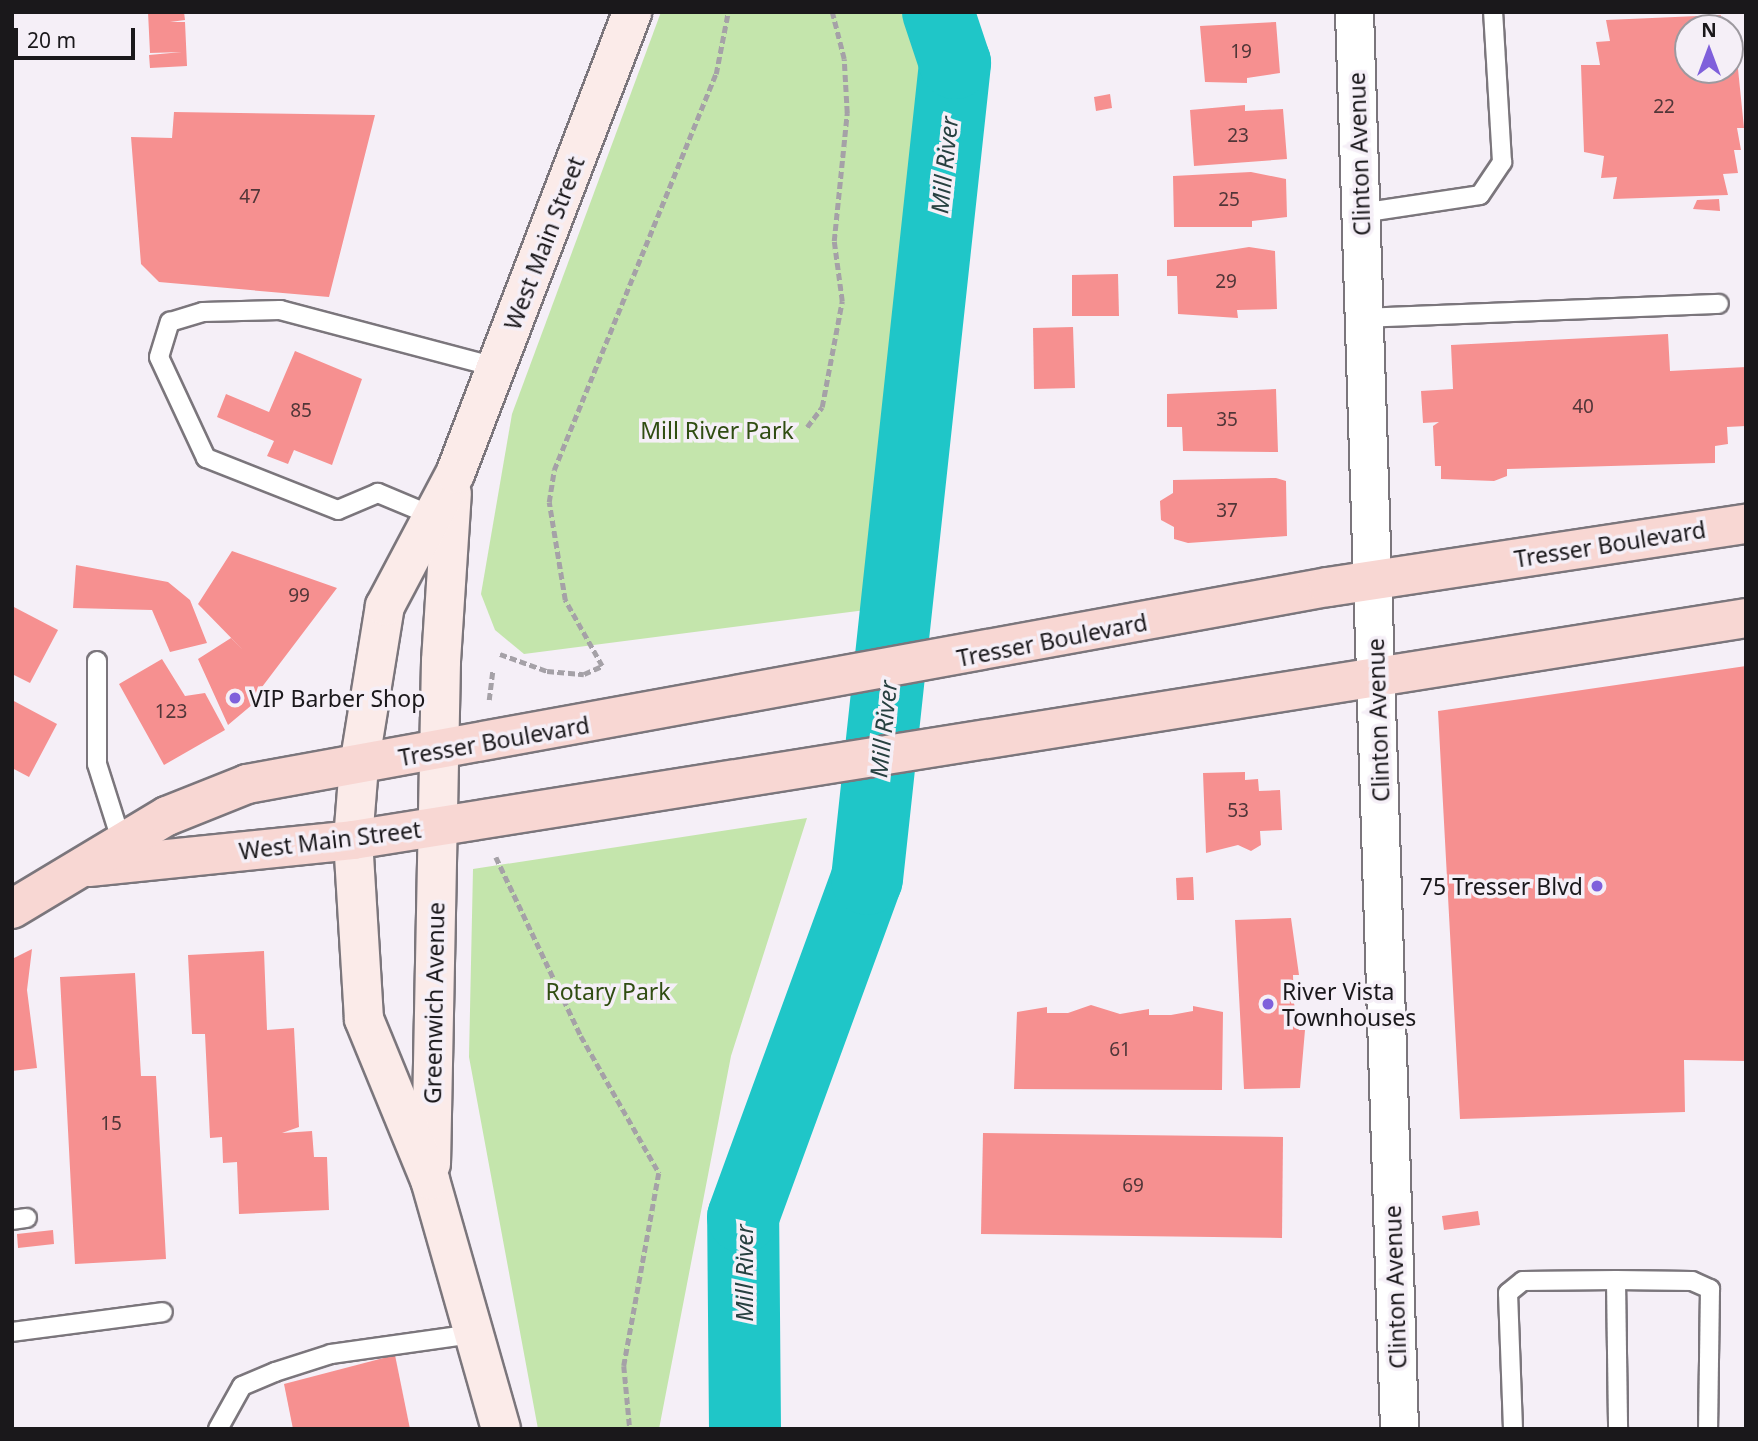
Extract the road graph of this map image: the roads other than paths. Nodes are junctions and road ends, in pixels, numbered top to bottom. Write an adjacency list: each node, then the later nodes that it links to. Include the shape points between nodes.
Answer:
1 (632, 12): 7 (main road, West Main Street)
2 (1354, 12): 4 (street, Clinton Avenue)
3 (1493, 12): 4 (lane, via 1502,162 1480,195)
4 (1361, 213): 6 (street, Clinton Avenue)
5 (1719, 304): 6 (lane)
6 (1364, 318): 11 (street, Clinton Avenue)
7 (496, 367): 8 (main road, West Main Street); 9 (lane, via 280,310 203,312 170,322 159,357 206,458 338,510 379,493)
8 (455, 474): 9 (main road, West Main Street); 15 (main road, West Main Street)
9 (433, 516): 16 (main road, West Main Street, via 384,606)
10 (1746, 524): 11 (main road, Tresser Boulevard)
11 (1373, 580): 14 (street, Clinton Avenue); 15 (main road, Tresser Boulevard, via 739,699)
12 (1746, 618): 14 (main road)
13 (97, 661): 19 (lane, via 97,764)
14 (1377, 681): 17 (main road); 29 (street, Clinton Avenue)
15 (442, 748): 16 (main road, Tresser Boulevard); 17 (main road, West Main Street)
16 (359, 766): 18 (main road, Greenwich Avenue); 19 (main road, West Main Street, via 247,784 167,816)
17 (437, 827): 18 (main road, West Main Street); 22 (main road, Greenwich Avenue)
18 (353, 840): 20 (main road, West Main Street); 22 (main road, Greenwich Avenue, via 364,1019)
19 (122, 843): 20 (main road, West Main Street)
20 (80, 867): 21 (main road, West Main Street)
21 (12, 909)
22 (430, 1180): 26 (main road, Greenwich Avenue)
23 (1616, 1280): 30 (lane, via 1522,1281 1508,1293); 31 (lane); 32 (lane, via 1692,1281 1710,1289)
24 (163, 1312): 25 (lane)
25 (12, 1332)
26 (474, 1334): 27 (lane, via 354,1349 275,1372 242,1386); 28 (main road, Greenwich Avenue)
27 (218, 1429)
28 (500, 1429)
29 (1399, 1429)
30 (1513, 1429)
31 (1618, 1429)
32 (1708, 1429)

